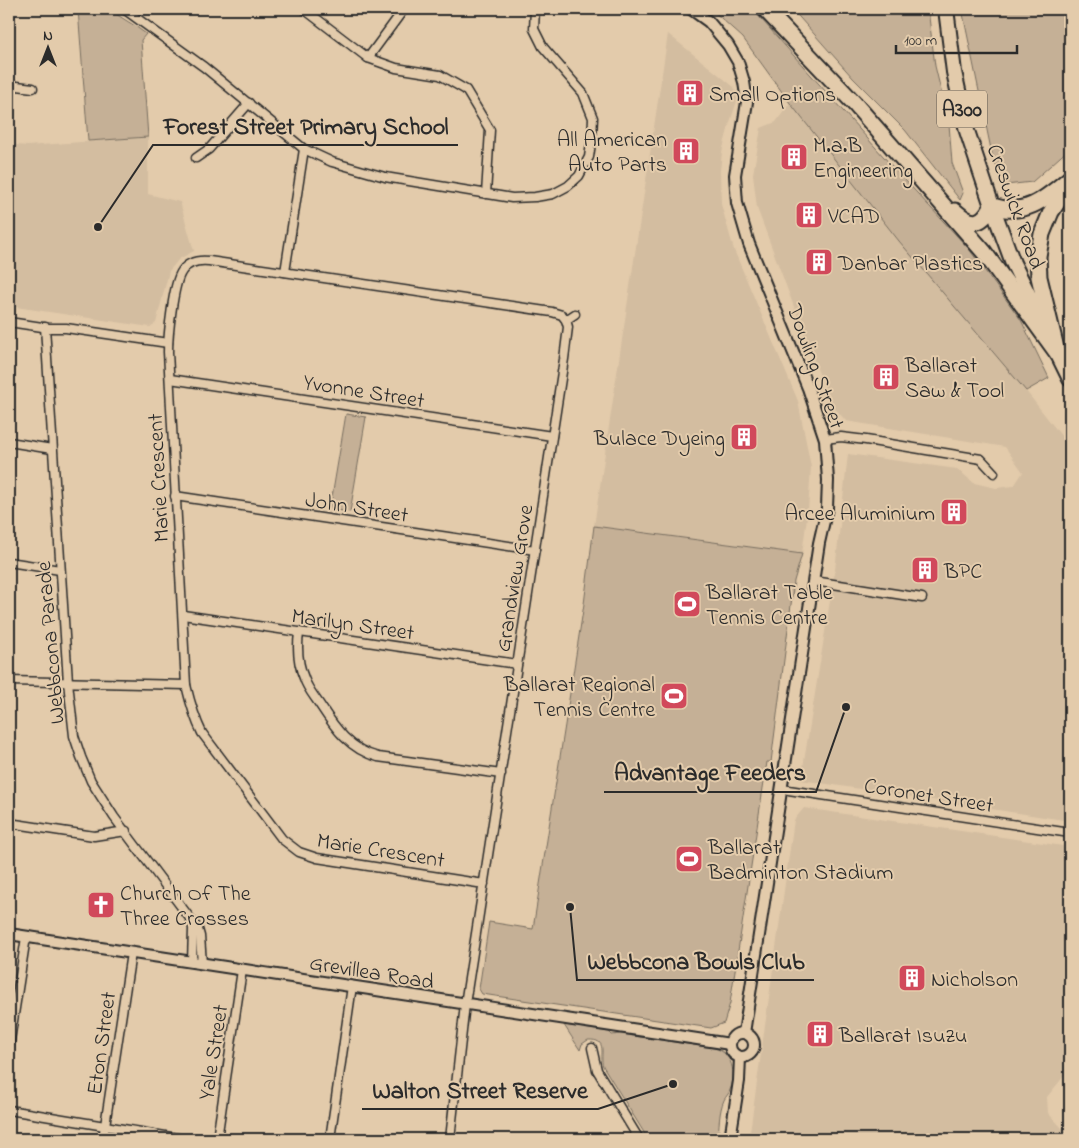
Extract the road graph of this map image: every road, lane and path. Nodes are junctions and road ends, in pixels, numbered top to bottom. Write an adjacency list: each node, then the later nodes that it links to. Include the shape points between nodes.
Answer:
1 (124, 9): 11 (street)
2 (304, 9): 8 (street)
3 (404, 9): 8 (street)
4 (535, 9): 17 (street, via 534,29 543,47 583,93 593,118 590,156 579,176 553,194 535,198)
5 (690, 9): 29 (street, Dowling Street, via 709,22 738,62 747,102 735,175 737,203 749,244 808,388)
6 (765, 9): 14 (highway)
7 (946, 9): 18 (highway, Creswick Road / A300, via 954,72 967,131)
8 (368, 58): 17 (street, via 396,68 440,75 466,90 490,130)
9 (9, 84): 10 (street)
10 (33, 88)
11 (249, 103): 12 (street); 13 (street, via 209,149)
12 (304, 149): 17 (street, via 332,162 385,178); 19 (street)
13 (196, 158)
14 (918, 176): 18 (highway, via 964,219 983,220); 25 (highway, via 984,252)
15 (1070, 178): 18 (highway, via 1027,208 1008,210)
16 (1070, 182): 25 (highway, via 1051,212 1038,256 1039,277)
17 (486, 194)
18 (992, 206): 25 (highway, Creswick Road / A300, via 1013,262)
19 (285, 272): 21 (street, Marie Crescent, via 552,312); 24 (street, Marie Crescent, via 209,260 192,263 178,277)
20 (575, 314): 21 (street)
21 (566, 320): 28 (street, Grandview Grove, via 568,332)
22 (9, 322): 23 (street)
23 (45, 327): 24 (street); 31 (street, Webbcona Parade)
24 (168, 344): 26 (street, Marie Crescent)
25 (1058, 354): 27 (highway, Creswick Road / A300)
26 (170, 379): 28 (street, Yvonne Street); 33 (street, Marie Crescent)
27 (1070, 379)
28 (552, 436): 34 (street, Grandview Grove)
29 (825, 439): 32 (street, via 866,440 981,459); 37 (street, Dowling Street, via 827,508)
30 (9, 442): 31 (street)
31 (52, 449): 36 (street, Webbcona Parade)
32 (994, 473)
33 (175, 496): 34 (street, John Street); 39 (street, Marie Crescent)
34 (535, 550): 41 (street, Grandview Grove)
35 (9, 562): 36 (street)
36 (60, 570): 43 (street, Webbcona Parade)
37 (814, 580): 38 (street); 46 (street, Dowling Street)
38 (922, 598)
39 (183, 616): 40 (street, Marilyn Street); 44 (street, Marie Crescent)
40 (299, 633): 41 (street, Marilyn Street); 45 (street, via 299,663 306,684 334,726 355,748 366,754)
41 (517, 664): 45 (street, Grandview Grove)
42 (9, 681): 43 (street)
43 (68, 682): 44 (street); 48 (street, Webbcona Parade, via 71,720 80,757 99,795)
44 (186, 685): 50 (street, Marie Crescent, via 191,708 202,733 282,839 299,852 317,858)
45 (501, 774): 50 (street, Grandview Grove)
46 (782, 789): 49 (street, Coronet Street); 58 (street, Dowling Street)
47 (9, 822): 48 (street, via 94,836)
48 (126, 831): 54 (street, Webbcona Parade, via 191,920)
49 (1070, 834)
50 (484, 884): 57 (street, Grandview Grove)
51 (9, 934): 52 (street, Grevillea Road)
52 (26, 937): 53 (street, Grevillea Road); 60 (street)
53 (131, 953): 54 (street, Grevillea Road); 64 (street, Eton Street)
54 (197, 963): 55 (street, Grevillea Road)
55 (242, 970): 56 (street, Grevillea Road); 67 (street, Yale Street)
56 (352, 986): 57 (street, Grevillea Road); 68 (street)
57 (465, 1004): 59 (street, Grevillea Road); 69 (street, Grandview Grove)
58 (744, 1033): 59 (street, via 732,1038); 62 (street, via 751,1037 754,1047 750,1054)
59 (730, 1044): 62 (street, via 733,1054)
60 (9, 1047)
61 (592, 1048): 70 (street, via 597,1070)
62 (740, 1057): 71 (street)
63 (9, 1110): 64 (street)
64 (105, 1126): 65 (street, Eton Street); 66 (street)
65 (103, 1139)
66 (183, 1139)
67 (217, 1139)
68 (330, 1139)
69 (450, 1139)
70 (640, 1139)
71 (730, 1139)

